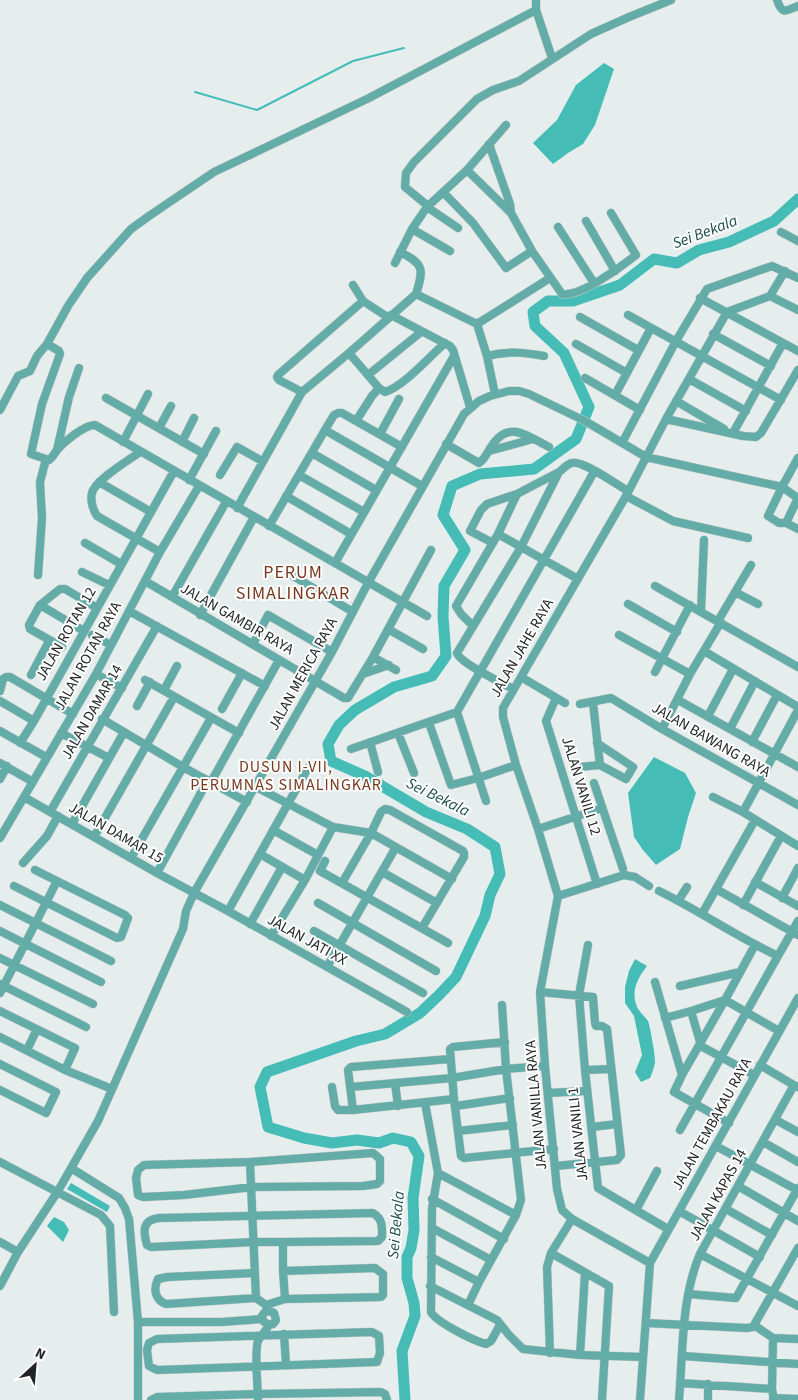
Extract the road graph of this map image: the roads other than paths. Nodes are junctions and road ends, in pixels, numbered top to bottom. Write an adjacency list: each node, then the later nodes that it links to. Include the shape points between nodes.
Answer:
1 (536, 0): 5 (street)
2 (671, 0): 6 (street, via 592,34)
3 (777, 0): 4 (street, via 782,10)
4 (798, 6)
5 (536, 10): 6 (street); 46 (street, via 369,98 214,172 149,216 131,230 86,278)
6 (552, 58): 11 (street, via 518,81 477,99 414,162 406,173 405,187)
7 (506, 125): 8 (street)
8 (489, 144): 9 (street); 12 (street)
9 (466, 170): 10 (street); 12 (street)
10 (443, 192): 11 (street); 21 (street, via 473,222 506,268)
11 (428, 207): 16 (street); 17 (street)
12 (511, 213): 21 (street)
13 (611, 213): 24 (street, via 636,256)
14 (586, 221): 24 (street)
15 (558, 227): 28 (street)
16 (458, 228)
17 (412, 229): 20 (street); 22 (street)
18 (781, 232): 19 (street)
19 (798, 241)
20 (450, 251)
21 (532, 251): 26 (street)
22 (400, 252): 23 (street); 30 (street, via 419,265 422,275)
23 (395, 262)
24 (615, 271): 28 (street)
25 (785, 271): 27 (street); 31 (street); 32 (street, via 765,267 709,287)
26 (550, 278): 28 (street, via 565,295); 39 (street)
27 (798, 278)
28 (594, 283)
29 (353, 285): 33 (street)
30 (416, 294): 37 (street); 39 (street)
31 (770, 296): 34 (street); 35 (street)
32 (700, 298): 35 (street); 43 (street)
33 (363, 301): 37 (street); 64 (street, via 278,374 279,380)
34 (798, 310)
35 (726, 312): 42 (street, JALAN JAHE RAYA); 45 (street)
36 (628, 315): 40 (street)
37 (390, 316): 41 (street); 50 (street)
38 (580, 317): 48 (street)
39 (477, 324): 52 (street)
40 (651, 328): 43 (street); 48 (street)
41 (422, 332): 44 (street); 59 (street)
42 (713, 334): 54 (street, JALAN JAHE RAYA); 55 (street)
43 (676, 341): 54 (street); 75 (street)
44 (444, 343): 51 (street, via 453,350); 62 (street, via 391,390 385,392)
45 (784, 343): 49 (street); 55 (street)
46 (47, 344): 74 (street, via 30,371 18,376); 100 (street, via 60,354 42,404 31,454)
47 (576, 344): 58 (street)
48 (638, 350): 58 (street)
49 (798, 351)
50 (349, 353): 59 (street); 64 (street)
51 (454, 356): 73 (street); 91 (street)
52 (487, 356): 53 (street, via 517,352); 66 (street)
53 (544, 356)
54 (701, 356): 61 (street, JALAN JAHE RAYA); 63 (street)
55 (771, 366): 63 (street)
56 (79, 368): 93 (street)
57 (798, 370): 70 (street)
58 (627, 373): 67 (street)
59 (368, 375): 62 (street)
60 (586, 378): 67 (street)
61 (689, 379): 71 (street, JALAN JAHE RAYA); 76 (street)
62 (379, 388): 80 (street)
63 (759, 388): 70 (street); 76 (street)
64 (302, 392): 101 (street)
65 (148, 394): 77 (street)
66 (495, 394): 73 (street, JALAN MERICA RAYA); 89 (street, JALAN MERICA RAYA, via 519,391 529,394 582,419)
67 (615, 395): 75 (street)
68 (106, 398): 77 (street)
69 (399, 399): 85 (street)
70 (781, 400): 84 (street, via 759,436)
71 (676, 401): 79 (street, JALAN JAHE RAYA); 84 (street)
72 (171, 406): 81 (street)
73 (470, 407): 90 (street, JALAN MERICA RAYA)
74 (0, 410)
75 (640, 410): 89 (street)
76 (746, 411): 84 (street)
77 (138, 415): 81 (street); 87 (street)
78 (194, 418): 88 (street)
79 (666, 419): 84 (street); 98 (street, JALAN JAHE RAYA)
80 (356, 422): 82 (street, via 338,413); 85 (street)
81 (159, 428): 88 (street)
82 (325, 430): 96 (street); 102 (street)
83 (216, 431): 97 (street)
84 (731, 433)
85 (380, 434): 91 (street)
86 (533, 439): 92 (street); 94 (street); 94 (street, via 520,432 509,431 501,434)
87 (123, 442): 93 (street, via 101,428 89,425); 95 (street)
88 (182, 442): 97 (street)
89 (622, 443): 98 (street, JALAN MERICA RAYA)
90 (446, 444): 94 (street, via 479,462); 111 (street, JALAN MERICA RAYA)
91 (402, 446): 102 (street)
92 (549, 447)
93 (57, 450): 100 (street, via 52,458)
94 (489, 451)
95 (140, 452): 103 (street); 109 (street)
96 (312, 453): 106 (street); 113 (street)
97 (204, 454): 108 (street)
98 (646, 457): 112 (street, JALAN MERICA RAYA); 115 (street, JALAN JAHE RAYA)
99 (798, 458): 112 (street)
100 (46, 459): 141 (street, via 40,482 42,518)
101 (262, 461): 107 (street, via 236,448); 118 (street)
102 (389, 468): 111 (street); 113 (street)
103 (174, 472): 108 (street); 119 (street, JALAN ROTAN 12)
104 (559, 472): 105 (street, via 575,463); 114 (street); 132 (street)
105 (594, 472): 115 (street); 135 (street)
106 (299, 475): 116 (street); 120 (street)
107 (220, 476)
108 (189, 480): 110 (street)
109 (98, 482): 119 (street); 127 (street, via 92,492 94,511)
110 (199, 486): 117 (street); 134 (street, JALAN ROTAN RAYA)
111 (422, 486): 144 (street, JALAN MERICA RAYA)
112 (782, 487): 122 (street, via 797,499); 122 (street, via 768,516 779,523)
113 (376, 490): 120 (street)
114 (517, 494): 126 (street); 131 (street, via 487,504 472,526 471,532)
115 (627, 494): 128 (street, via 673,521); 142 (street, JALAN JAHE RAYA)
116 (286, 496): 123 (street); 125 (street)
117 (226, 502): 118 (street); 148 (street)
118 (237, 508): 121 (street)
119 (151, 512): 127 (street, JALAN ROTAN 12)
120 (364, 512): 125 (street)
121 (254, 518): 123 (street); 158 (street)
122 (786, 523): 124 (street)
123 (269, 526): 136 (street)
124 (798, 529)
125 (351, 534): 136 (street)
126 (498, 534): 131 (street); 132 (street)
127 (136, 538): 134 (street); 137 (street, JALAN ROTAN 12)
128 (748, 538)
129 (704, 540): 156 (street)
130 (85, 543): 137 (street)
131 (493, 543): 162 (street, via 456,606)
132 (521, 546): 135 (street); 162 (street)
133 (431, 550): 149 (street)
134 (160, 552): 143 (street, JALAN ROTAN RAYA)
135 (544, 560): 142 (street); 183 (street)
136 (334, 563): 144 (street)
137 (121, 564): 145 (street, JALAN ROTAN 12)
138 (751, 565): 147 (street)
139 (82, 572): 145 (street)
140 (290, 574): 157 (street)
141 (38, 575)
142 (578, 579): 190 (street, JALAN JAHE RAYA)
143 (145, 581): 148 (street, JALAN GAMBIR RAYA); 155 (street, JALAN ROTAN RAYA)
144 (368, 583): 149 (street); 157 (street, JALAN MERICA RAYA)
145 (110, 585): 154 (street, JALAN ROTAN 12)
146 (655, 586): 153 (street)
147 (735, 592): 151 (street); 160 (street)
148 (172, 597): 158 (street, JALAN GAMBIR RAYA)
149 (403, 602): 159 (street); 163 (street)
150 (628, 604): 165 (street)
151 (758, 604)
152 (40, 605): 154 (street, via 60,588); 164 (street); 168 (street, via 29,625 33,632)
153 (690, 605): 156 (street); 165 (street)
154 (97, 608): 164 (street, JALAN ROTAN 12)
155 (129, 610): 161 (street); 170 (street, JALAN ROTAN RAYA)
156 (701, 611): 160 (street)
157 (353, 612): 173 (street, JALAN MERICA RAYA)
158 (200, 614): 169 (street, JALAN GAMBIR RAYA)
159 (427, 616)
160 (719, 622): 174 (street); 180 (street)
161 (157, 626): 185 (street); 194 (street, JALAN DAMAR 14)
162 (473, 626): 183 (street, via 457,655)
163 (388, 629): 172 (street); 175 (street)
164 (84, 631): 201 (street, JALAN ROTAN 12)
165 (676, 632): 176 (street)
166 (619, 634): 176 (street)
167 (92, 635): 170 (street)
168 (49, 641): 171 (street); 189 (street)
169 (253, 644): 173 (street, via 268,615); 177 (street, JALAN GAMBIR RAYA)
170 (112, 645): 186 (street, JALAN ROTAN RAYA)
171 (62, 647)
172 (423, 650)
173 (332, 652): 191 (street, JALAN MERICA RAYA)
174 (704, 652): 181 (street); 188 (street)
175 (373, 657): 179 (street); 187 (street)
176 (662, 658): 184 (street); 188 (street)
177 (279, 660): 191 (street, JALAN GAMBIR RAYA); 193 (street)
178 (177, 666): 195 (street)
179 (388, 666): 182 (street); 187 (street)
180 (798, 667)
181 (733, 669): 192 (street); 212 (street)
182 (396, 670)
183 (480, 672): 196 (street); 210 (street)
184 (655, 672)
185 (242, 673): 193 (street); 209 (street)
186 (96, 674): 194 (street); 211 (street, JALAN ROTAN RAYA)
187 (363, 674): 191 (street, JALAN GAMBIR RAYA, via 348,698)
188 (690, 674): 202 (street)
189 (31, 675)
190 (521, 677): 196 (street, JALAN JAHE RAYA); 200 (street)
191 (315, 680): 249 (street, JALAN MERICA RAYA)
192 (754, 681): 198 (street); 218 (street)
193 (266, 686): 223 (street)
194 (122, 688): 214 (street, JALAN DAMAR 14)
195 (164, 690): 199 (street); 207 (street, via 147,681)
196 (513, 690): 234 (street, JALAN JAHE RAYA, via 502,708)
197 (0, 691): 201 (street, via 3,679 10,677)
198 (777, 695): 208 (street); 225 (street)
199 (174, 697): 213 (street); 229 (street)
200 (556, 698): 204 (street); 260 (street, JALAN VANILI 12, via 546,721)
201 (45, 699): 211 (street); 215 (street, JALAN ROTAN 12)
202 (678, 700): 212 (street); 217 (street)
203 (0, 701): 215 (street)
204 (565, 703)
205 (593, 703): 206 (street); 217 (street, JALAN BAWANG RAYA, via 611,698); 227 (street)
206 (580, 704)
207 (136, 706)
208 (798, 708): 231 (street)
209 (222, 709)
210 (456, 712): 216 (street); 243 (street)
211 (73, 714): 222 (street, JALAN ROTAN RAYA)
212 (708, 716): 218 (street)
213 (211, 718): 223 (street); 238 (street)
214 (102, 720): 220 (street); 228 (street, JALAN DAMAR 14)
215 (34, 721): 226 (street, JALAN ROTAN 12)
216 (429, 723): 221 (street); 243 (street, via 451,785)
217 (662, 729): 247 (street, JALAN BAWANG RAYA)
218 (730, 729): 225 (street)
219 (0, 731): 226 (street)
220 (124, 732): 229 (street); 233 (street)
221 (398, 732): 224 (street); 242 (street)
222 (62, 733): 228 (street); 232 (street, JALAN ROTAN RAYA)
223 (239, 733): 245 (street)
224 (370, 742): 230 (street); 241 (street)
225 (752, 742): 231 (street)
226 (20, 743): 232 (street)
227 (597, 743): 236 (street); 236 (street, via 633,767 626,779)
228 (87, 746): 233 (street); 257 (street, JALAN DAMAR 14)
229 (146, 746): 238 (street); 267 (street)
230 (351, 749)
231 (774, 753): 237 (street); 247 (street)
232 (46, 757): 246 (street, JALAN ROTAN RAYA)
233 (109, 758): 262 (street)
234 (516, 764): 243 (street); 264 (street, JALAN JAHE RAYA)
235 (3, 765): 244 (street); 246 (street)
236 (600, 765): 239 (street)
237 (798, 766)
238 (183, 767): 245 (street); 274 (street)
239 (579, 767)
240 (308, 768): 254 (street)
241 (378, 772)
242 (414, 774)
243 (478, 778): 252 (street)
244 (0, 779)
245 (210, 781): 253 (street); 282 (street)
246 (33, 782): 250 (street, JALAN ROTAN RAYA)
247 (757, 782): 255 (street, JALAN BAWANG RAYA); 258 (street)
248 (594, 783): 256 (street)
249 (256, 787): 253 (street, JALAN MERICA RAYA); 254 (street)
250 (24, 797): 257 (street, JALAN DAMAR 15); 269 (street, JALAN ROTAN RAYA)
251 (713, 797): 258 (street)
252 (486, 801)
253 (247, 802): 294 (street, JALAN MERICA RAYA)
254 (288, 805): 263 (street); 265 (street)
255 (798, 805)
256 (602, 808): 260 (street); 279 (street)
257 (50, 812): 259 (street, JALAN DAMAR 15)
258 (743, 812): 261 (street)
259 (58, 816): 262 (street, JALAN DAMAR 15); 276 (street, via 47,836)
260 (575, 816): 264 (street); 288 (street, JALAN VANILI 12)
261 (755, 820): 268 (street); 292 (street)
262 (72, 824): 267 (street, JALAN DAMAR 15)
263 (333, 827): 266 (street); 273 (street)
264 (538, 829): 295 (street, JALAN JAHE RAYA)
265 (273, 830): 272 (street); 273 (street)
266 (371, 833): 271 (street); 283 (street, via 385,809 398,814 463,851 464,858); 287 (street)
267 (94, 836): 274 (street, JALAN DAMAR 15)
268 (781, 836): 270 (street); 286 (street)
269 (0, 838)
270 (798, 846)
271 (396, 847): 281 (street); 283 (street)
272 (260, 854): 277 (street); 305 (street)
273 (318, 855): 284 (street)
274 (131, 858): 282 (street, JALAN DAMAR 15)
275 (325, 861): 287 (street, via 320,871)
276 (23, 863)
277 (282, 867): 284 (street); 310 (street)
278 (798, 868): 297 (street)
279 (623, 869)
280 (35, 870): 285 (street)
281 (382, 872): 296 (street); 301 (street)
282 (157, 873): 294 (street, JALAN DAMAR 15)
283 (452, 879): 301 (street)
284 (305, 880): 315 (street)
285 (57, 881): 299 (street); 299 (street, via 126,915 128,922 123,934 117,938)
286 (755, 882): 297 (street); 303 (street)
287 (342, 884): 296 (street)
288 (598, 884): 290 (street, via 626,874); 295 (street)
289 (14, 886): 299 (street)
290 (649, 886)
291 (687, 887): 298 (street)
292 (716, 889): 303 (street); 306 (street)
293 (659, 891): 298 (street)
294 (194, 893): 305 (street, JALAN JATI XX); 367 (street, JALAN MERICA RAYA, via 183,929)
295 (558, 896): 332 (street, JALAN VANILLA RAYA)
296 (367, 898): 308 (street); 311 (street)
297 (782, 898): 304 (street)
298 (678, 901): 306 (street)
299 (46, 902): 309 (street)
300 (318, 903): 308 (street)
301 (437, 904): 311 (street)
302 (0, 905): 309 (street)
303 (743, 905): 314 (street)
304 (798, 906)
305 (228, 911): 310 (street, JALAN JATI XX)
306 (702, 914): 320 (street)
307 (798, 921): 314 (street)
308 (353, 922): 318 (street); 326 (street)
309 (36, 923): 317 (street); 323 (street)
310 (250, 924): 315 (street, JALAN JATI XX)
311 (422, 928): 316 (street)
312 (0, 931): 317 (street)
313 (314, 931): 318 (street)
314 (795, 933): 321 (street)
315 (272, 936): 325 (street, JALAN JATI XX)
316 (448, 943)
317 (25, 944): 324 (street); 328 (street)
318 (339, 944): 325 (street); 333 (street)
319 (588, 945): 334 (street, JALAN VANILI 1)
320 (755, 945): 321 (street); 327 (street)
321 (778, 956): 342 (street)
322 (0, 958): 324 (street)
323 (111, 961)
324 (14, 965): 331 (street); 337 (street)
325 (327, 967): 341 (street, JALAN JATI XX)
326 (436, 971)
327 (740, 972): 330 (street); 336 (street)
328 (101, 982)
329 (654, 982): 343 (street)
330 (680, 986)
331 (1, 988): 344 (street)
332 (540, 992): 334 (street); 355 (street, JALAN VANILLA RAYA)
333 (423, 993)
334 (579, 995): 357 (street, via 593,997 595,1024 608,1029); 359 (street, JALAN VANILI 1)
335 (798, 998): 346 (street, JALAN TEMBAKAU RAYA)
336 (725, 1000): 340 (street); 342 (street); 349 (street)
337 (93, 1004)
338 (502, 1005): 348 (street)
339 (0, 1011): 345 (street)
340 (691, 1011): 343 (street); 349 (street)
341 (406, 1012)
342 (747, 1013): 346 (street); 351 (street)
343 (665, 1018): 360 (street)
344 (86, 1027)
345 (37, 1029): 350 (street); 358 (street, via 75,1048)
346 (779, 1031): 354 (street, JALAN TEMBAKAU RAYA)
347 (0, 1037): 350 (street)
348 (505, 1042): 352 (street, via 452,1047); 356 (street)
349 (700, 1044): 351 (street); 360 (street)
350 (27, 1050): 358 (street)
351 (722, 1058): 361 (street); 374 (street)
352 (450, 1059): 362 (street); 366 (street, via 350,1067)
353 (0, 1064): 368 (street, via 56,1092 46,1113)
354 (760, 1065): 361 (street, JALAN TEMBAKAU RAYA); 365 (street)
355 (545, 1066): 356 (street); 370 (street, JALAN VANILLA RAYA)
356 (506, 1069): 362 (street); 371 (street)
357 (611, 1069): 359 (street); 379 (street)
358 (65, 1070): 367 (street)
359 (585, 1070): 369 (street, JALAN VANILI 1)
360 (682, 1075): 374 (street, via 674,1092)
361 (754, 1075): 378 (street, JALAN TEMBAKAU RAYA)
362 (452, 1078): 363 (street); 372 (street)
363 (395, 1083): 366 (street); 375 (street)
364 (332, 1086): 376 (street, via 336,1109)
365 (796, 1086): 377 (street, JALAN KAPAS 14)
366 (351, 1088): 376 (street)
367 (112, 1089): 395 (street, JALAN MERICA RAYA)
368 (0, 1090)
369 (587, 1091): 370 (street); 381 (street, JALAN VANILI 1)
370 (548, 1093): 387 (street, JALAN VANILLA RAYA)
371 (510, 1098): 372 (street); 380 (street)
372 (455, 1102): 373 (street); 383 (street)
373 (425, 1103): 375 (street); 397 (street)
374 (694, 1105): 378 (street); 382 (street)
375 (398, 1106): 376 (street)
376 (353, 1110)
377 (776, 1120): 384 (street); 385 (street, JALAN KAPAS 14)
378 (729, 1123): 386 (street, JALAN TEMBAKAU RAYA)
379 (617, 1124): 381 (street); 391 (street, via 620,1158)
380 (513, 1125): 383 (street); 388 (street)
381 (592, 1127): 391 (street, JALAN VANILI 1)
382 (680, 1130)
383 (458, 1131): 388 (street, via 464,1158)
384 (798, 1132)
385 (763, 1142): 392 (street); 393 (street, JALAN KAPAS 14)
386 (716, 1146): 393 (street); 405 (street, JALAN TEMBAKAU RAYA)
387 (554, 1149): 388 (street); 394 (street, JALAN VANILLA RAYA)
388 (516, 1153): 407 (street, via 521,1200)
389 (0, 1162): 401 (street)
390 (250, 1162): 399 (street); 399 (street, via 144,1166 138,1170 136,1178 138,1195 143,1197); 399 (street, via 373,1153 380,1159 381,1177 377,1184)
391 (596, 1162): 394 (street); 404 (street, JALAN VANILI 1, via 598,1188)
392 (798, 1162)
393 (750, 1164): 398 (street, JALAN KAPAS 14); 400 (street)
394 (556, 1166): 409 (street, JALAN VANILLA RAYA, via 562,1210)
395 (71, 1168): 401 (street, JALAN MERICA RAYA); 443 (street, via 119,1198 126,1208)
396 (658, 1171): 404 (street)
397 (438, 1173): 402 (street); 407 (street)
398 (738, 1186): 403 (street, JALAN KAPAS 14); 406 (street)
399 (252, 1187): 408 (street)
400 (797, 1189): 406 (street)
401 (58, 1190): 420 (street, JALAN MERICA RAYA); 441 (street, via 102,1215 110,1226)
402 (432, 1199): 411 (street); 415 (street)
403 (726, 1209): 413 (street, JALAN KAPAS 14); 414 (street)
404 (636, 1210): 412 (street, JALAN VANILI 1)
405 (679, 1212): 412 (street, JALAN TEMBAKAU RAYA); 413 (street)
406 (784, 1214): 410 (street); 414 (street)
407 (516, 1215): 415 (street)
408 (253, 1216): 417 (street); 417 (street, via 159,1218 150,1219 145,1228 147,1245 151,1248); 418 (street, via 373,1213 381,1221 382,1237 378,1241)
409 (572, 1219): 421 (street); 426 (street, JALAN VANILLA RAYA)
410 (798, 1221)
411 (432, 1228): 423 (street); 425 (street)
412 (668, 1229): 426 (street, JALAN TEMBAKAU RAYA)
413 (713, 1232): 422 (street, JALAN KAPAS 14); 424 (street)
414 (772, 1235): 424 (street)
415 (504, 1239): 425 (street)
416 (0, 1242): 420 (street)
417 (254, 1242): 418 (street); 428 (street)
418 (283, 1242): 427 (street)
419 (798, 1248): 434 (street)
420 (18, 1252): 432 (street, JALAN MERICA RAYA)
421 (551, 1253): 429 (street); 453 (street, via 546,1267)
422 (700, 1254): 430 (street); 435 (street, JALAN KAPAS 14)
423 (431, 1256): 431 (street); 433 (street)
424 (760, 1257): 430 (street)
425 (491, 1260): 431 (street)
426 (650, 1263): 444 (street)
427 (284, 1271): 437 (street); 437 (street, via 375,1268 383,1274 381,1297)
428 (255, 1273): 436 (street); 436 (street, via 158,1279 156,1297 166,1304)
429 (585, 1273): 454 (street); 455 (street, via 609,1286)
430 (746, 1278): 434 (street); 435 (street, via 736,1298)
431 (479, 1282): 438 (street)
432 (0, 1286)
433 (430, 1286): 438 (street); 446 (street, via 432,1314 446,1324 486,1344)
434 (773, 1292): 439 (street); 448 (street)
435 (688, 1294): 447 (street, JALAN KAPAS 14)
436 (256, 1298): 440 (street)
437 (285, 1299): 440 (street)
438 (468, 1305): 446 (street, via 491,1316)
439 (798, 1306)
440 (267, 1308): 442 (street); 445 (street, via 276,1317 274,1324)
441 (114, 1312)
442 (262, 1319): 443 (street); 445 (street)
443 (138, 1322): 468 (street)
444 (646, 1323): 447 (street); 457 (street)
445 (269, 1325): 450 (street)
446 (500, 1325): 453 (street, via 524,1349)
447 (685, 1325): 448 (street, via 747,1328); 456 (street, JALAN KAPAS 14)
448 (754, 1325): 451 (street)
449 (284, 1334): 450 (street); 461 (street); 461 (street, via 372,1332 379,1336 377,1362)
450 (262, 1335): 460 (street, via 256,1347); 460 (street, via 157,1339 149,1343 147,1350 149,1366 157,1370)
451 (773, 1338): 452 (street); 458 (street)
452 (798, 1339)
453 (550, 1353): 454 (street)
454 (580, 1355): 455 (street)
455 (605, 1356): 457 (street); 471 (street)
456 (683, 1356): 458 (street); 462 (street, JALAN KAPAS 14)
457 (643, 1357): 472 (street)
458 (773, 1363): 459 (street); 464 (street)
459 (798, 1364)
460 (257, 1365): 461 (street); 465 (street)
461 (286, 1365)
462 (680, 1383): 463 (street); 473 (street, JALAN KAPAS 14)
463 (708, 1384): 464 (street); 474 (street)
464 (772, 1389): 466 (street)
465 (258, 1397): 469 (street); 470 (street, via 381,1392)
466 (774, 1399): 467 (street)
467 (798, 1399)
468 (138, 1400)
469 (150, 1400)
470 (387, 1400)
471 (602, 1400)
472 (640, 1400)
473 (679, 1400)
474 (708, 1400)

